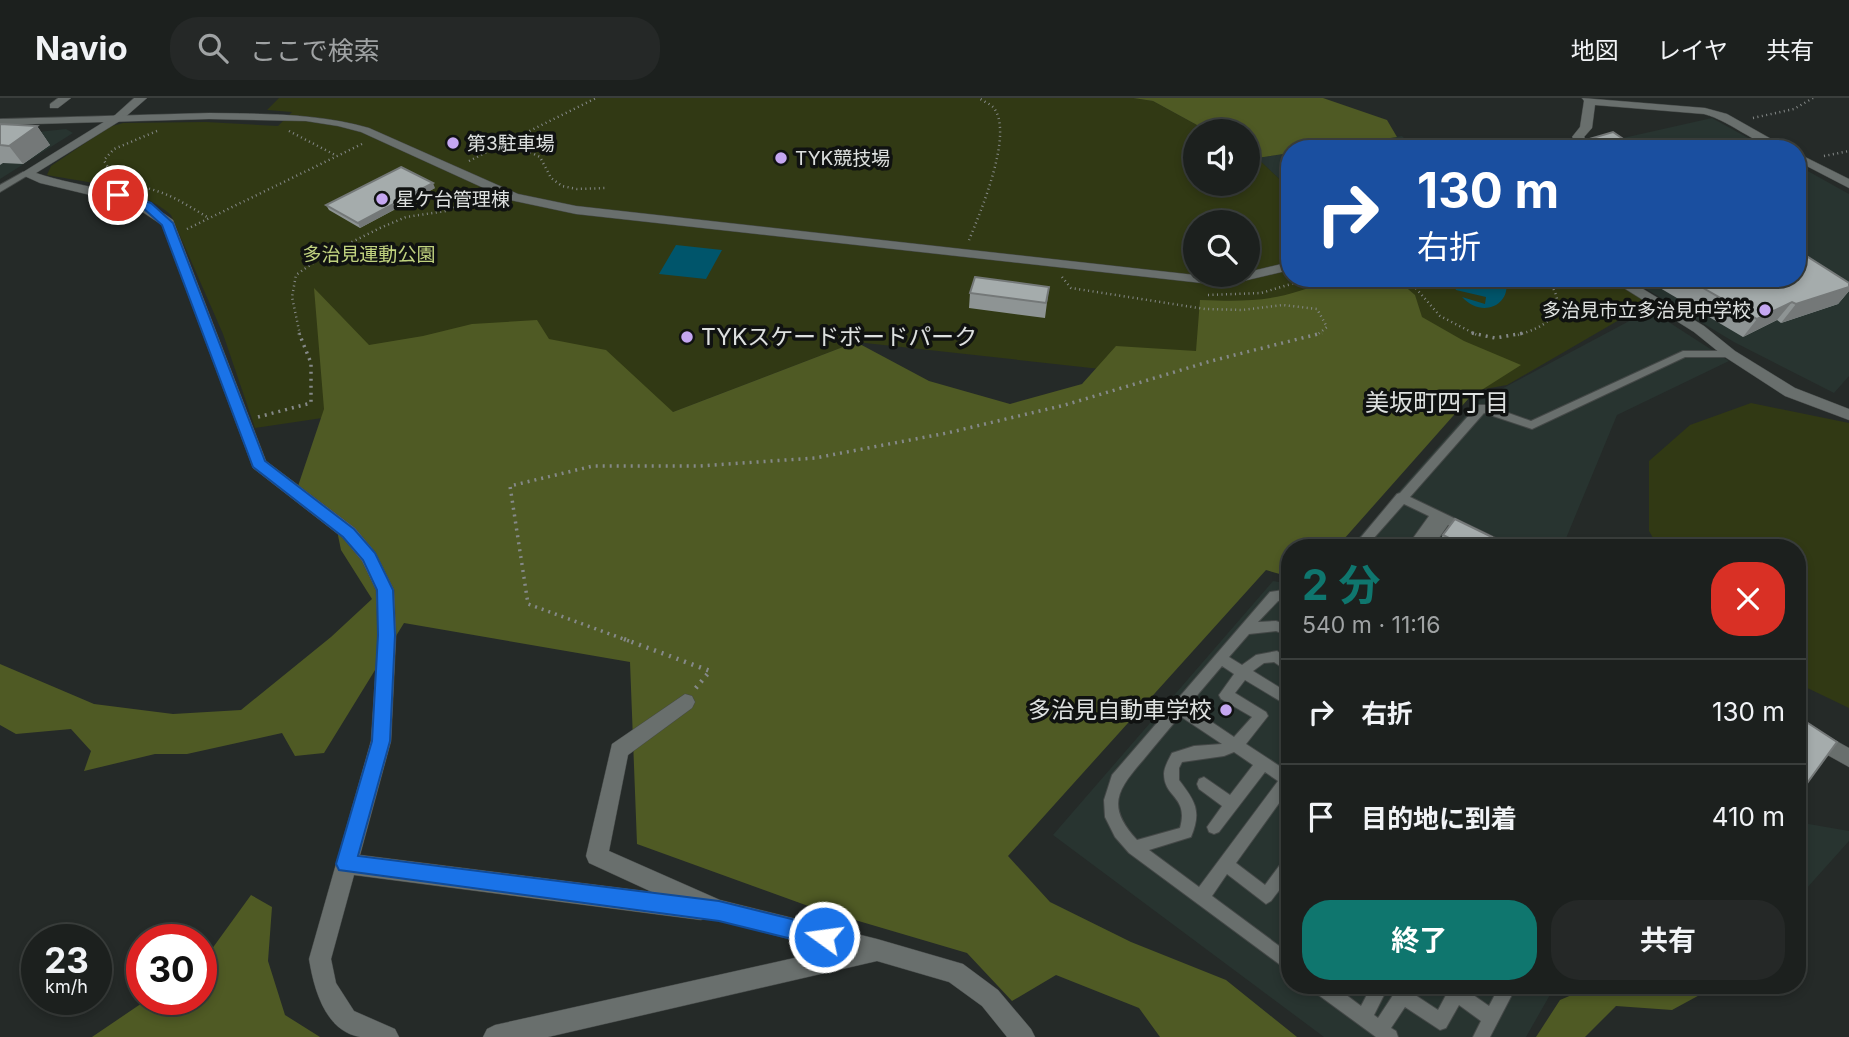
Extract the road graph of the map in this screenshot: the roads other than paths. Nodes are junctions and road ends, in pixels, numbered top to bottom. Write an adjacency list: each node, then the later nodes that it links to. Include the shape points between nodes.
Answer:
1 (65, 98): 4 (street)
2 (141, 98): 5 (street)
3 (1589, 99): 7 (street); 8 (street, via 1690,108 1734,122)
4 (54, 106)
5 (119, 117): 6 (street); 10 (street); 13 (street, via 306,118 339,123 378,135 514,197 576,209 1202,279 1239,278)
6 (0, 122)
7 (1582, 140)
8 (1767, 140)
9 (1806, 161): 11 (street)
10 (26, 174): 12 (lane); 42 (street, via 128,198 147,205 167,223 259,464 349,533 369,557 385,590 381,741)
11 (1849, 184)
12 (0, 189)
13 (1281, 268)
14 (1630, 287): 15 (street, via 1699,329)
15 (1730, 354): 16 (street, via 1790,392); 17 (lane, via 1683,354 1532,425 1482,408)
16 (1849, 415)
17 (1401, 497): 18 (lane); 19 (lane)
18 (1441, 516): 20 (lane); 21 (lane); 22 (lane)
19 (1366, 539)
20 (1420, 539)
21 (1433, 539)
22 (1488, 539)
23 (1281, 595): 25 (lane, via 1274,596)
24 (1281, 628): 25 (lane)
25 (1245, 629): 26 (lane)
26 (1220, 658): 28 (lane); 31 (lane)
27 (1281, 659): 28 (lane, via 1264,655)
28 (1244, 673): 29 (lane); 33 (lane, via 1226,695 1261,716)
29 (1281, 696)
30 (685, 702): 46 (street, via 620,750 597,856)
31 (1178, 707): 33 (lane); 41 (lane, via 1117,780 1109,801 1116,830)
32 (1806, 733): 34 (street)
33 (1235, 745): 35 (lane); 41 (lane, via 1177,757 1170,771 1171,784 1184,797 1190,814 1186,831)
34 (1849, 758)
35 (1263, 763): 36 (lane); 39 (lane)
36 (1281, 774)
37 (1203, 784): 39 (lane)
38 (1281, 790): 43 (lane)
39 (1231, 804): 40 (lane)
40 (1214, 827)
41 (1134, 848): 45 (lane)
42 (346, 864): 46 (street); 57 (street, via 320,959 325,987 346,1019)
43 (1226, 864): 44 (lane, via 1266,896); 45 (lane)
44 (1281, 875)
45 (1201, 898): 48 (lane)
46 (719, 911): 47 (street)
47 (877, 950): 58 (street); 59 (street, via 955,972 990,998)
48 (1281, 955)
49 (1331, 994): 54 (lane)
50 (1376, 994): 54 (lane)
51 (1449, 994): 56 (lane, via 1440,1022 1403,995)
52 (1458, 994): 55 (lane)
53 (1504, 994): 55 (lane)
54 (1364, 1018): 56 (lane)
55 (1491, 1018): 60 (lane)
56 (1385, 1034)
57 (387, 1037)
58 (495, 1037)
59 (1023, 1037)
60 (1481, 1037)

